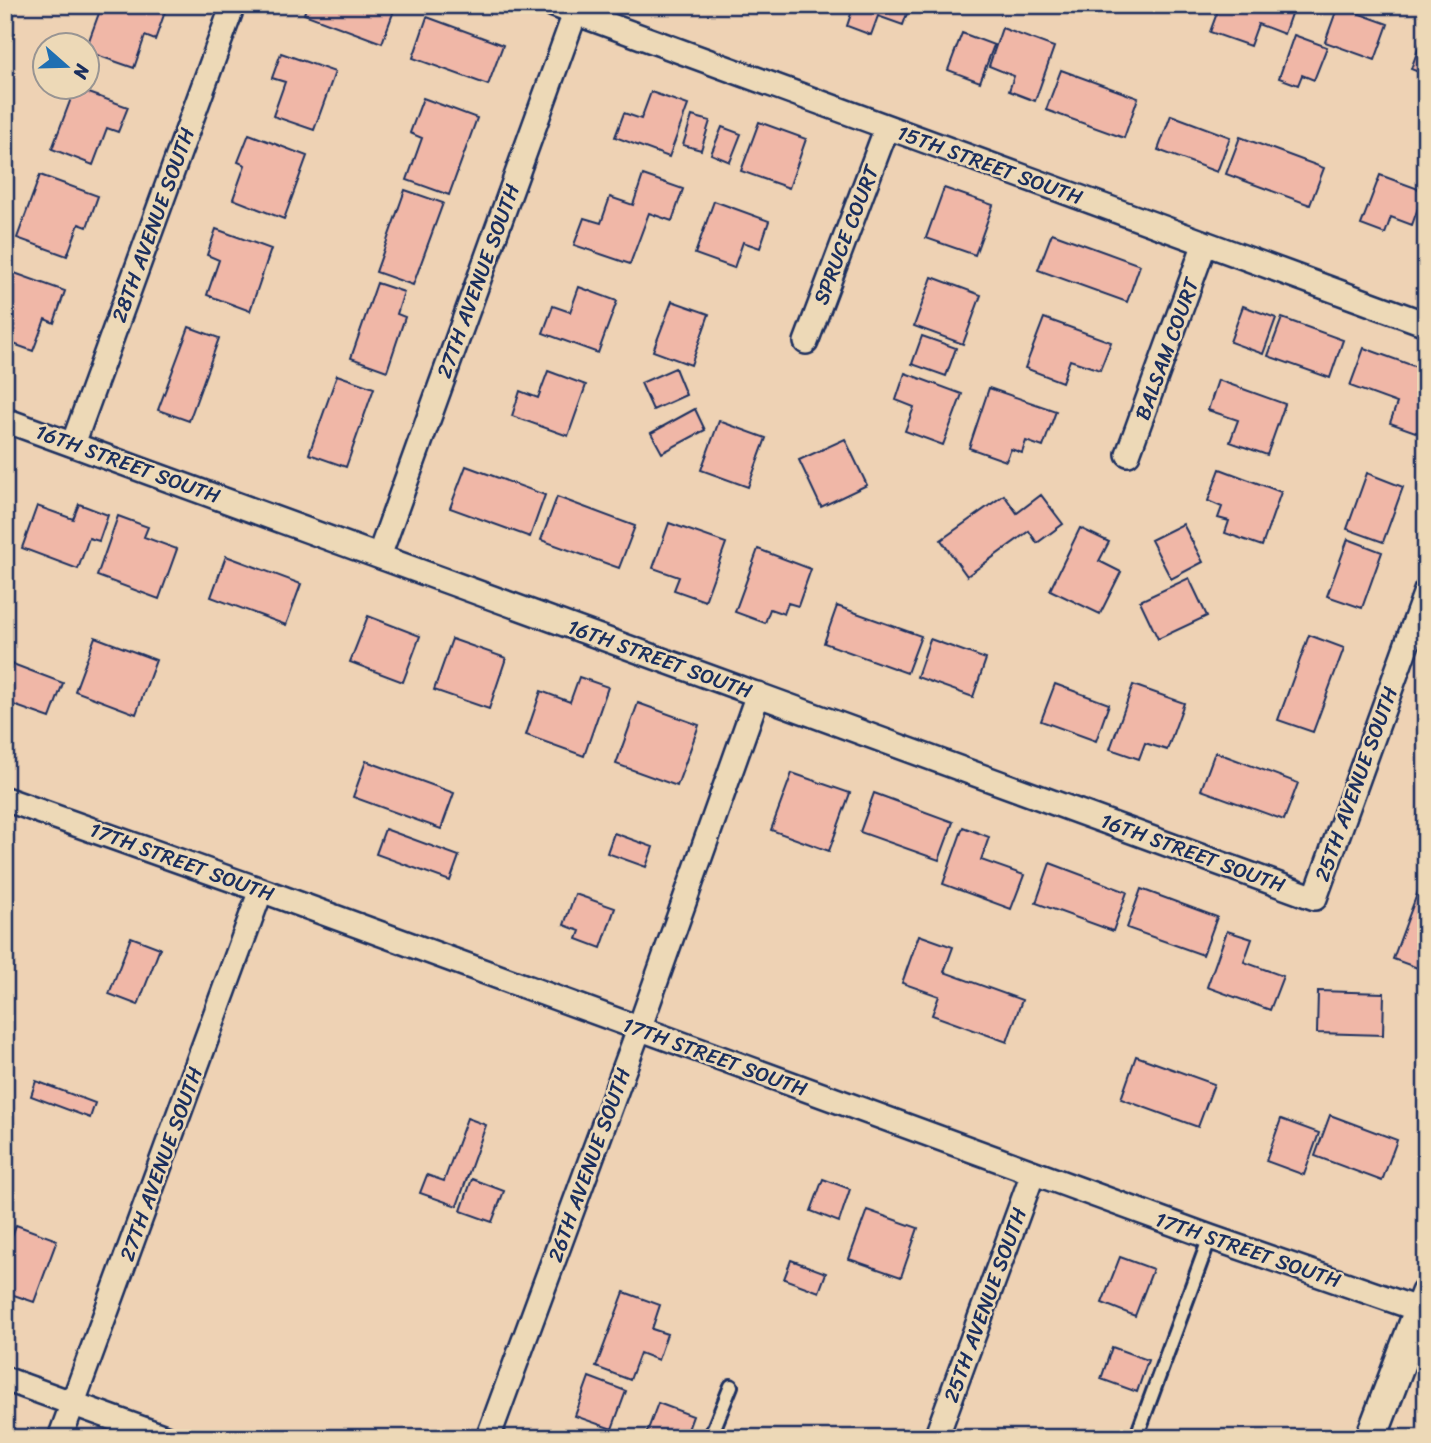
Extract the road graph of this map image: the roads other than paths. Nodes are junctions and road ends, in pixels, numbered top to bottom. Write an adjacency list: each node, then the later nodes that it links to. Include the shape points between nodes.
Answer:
1 (233, 5): 8 (street, 28TH AVENUE SOUTH)
2 (569, 8): 3 (street, 15TH STREET SOUTH); 10 (street, 27TH AVENUE SOUTH)
3 (887, 127): 4 (street, 15TH STREET SOUTH); 6 (street, SPRUCE COURT)
4 (1205, 243): 5 (street, 15TH STREET SOUTH); 9 (street, BALSAM COURT)
5 (1426, 324)
6 (806, 342)
7 (5, 419): 8 (street, 16TH STREET SOUTH)
8 (73, 444): 10 (street, 16TH STREET SOUTH)
9 (1128, 454)
10 (379, 556): 12 (street, 16TH STREET SOUTH)
11 (1426, 592): 15 (street, 25TH AVENUE SOUTH)
12 (758, 694): 15 (street, 16TH STREET SOUTH); 16 (street, 26TH AVENUE SOUTH)
13 (5, 799): 14 (street, 17TH STREET SOUTH)
14 (261, 890): 16 (street, 17TH STREET SOUTH); 22 (street, 27TH AVENUE SOUTH)
15 (1315, 898)
16 (639, 1029): 17 (street, 17TH STREET SOUTH); 25 (street, 26TH AVENUE SOUTH)
17 (1033, 1173): 18 (street, 17TH STREET SOUTH); 27 (street, 25TH AVENUE SOUTH)
18 (1210, 1237): 19 (street, 17TH STREET SOUTH); 28 (lane)
19 (1424, 1305): 29 (street)
20 (5, 1379): 22 (street)
21 (731, 1386): 26 (lane)
22 (73, 1403): 23 (street, 27TH AVENUE SOUTH); 24 (street)
23 (60, 1438)
24 (168, 1438)
25 (488, 1438)
26 (710, 1438)
27 (936, 1438)
28 (1136, 1438)
29 (1371, 1438)

